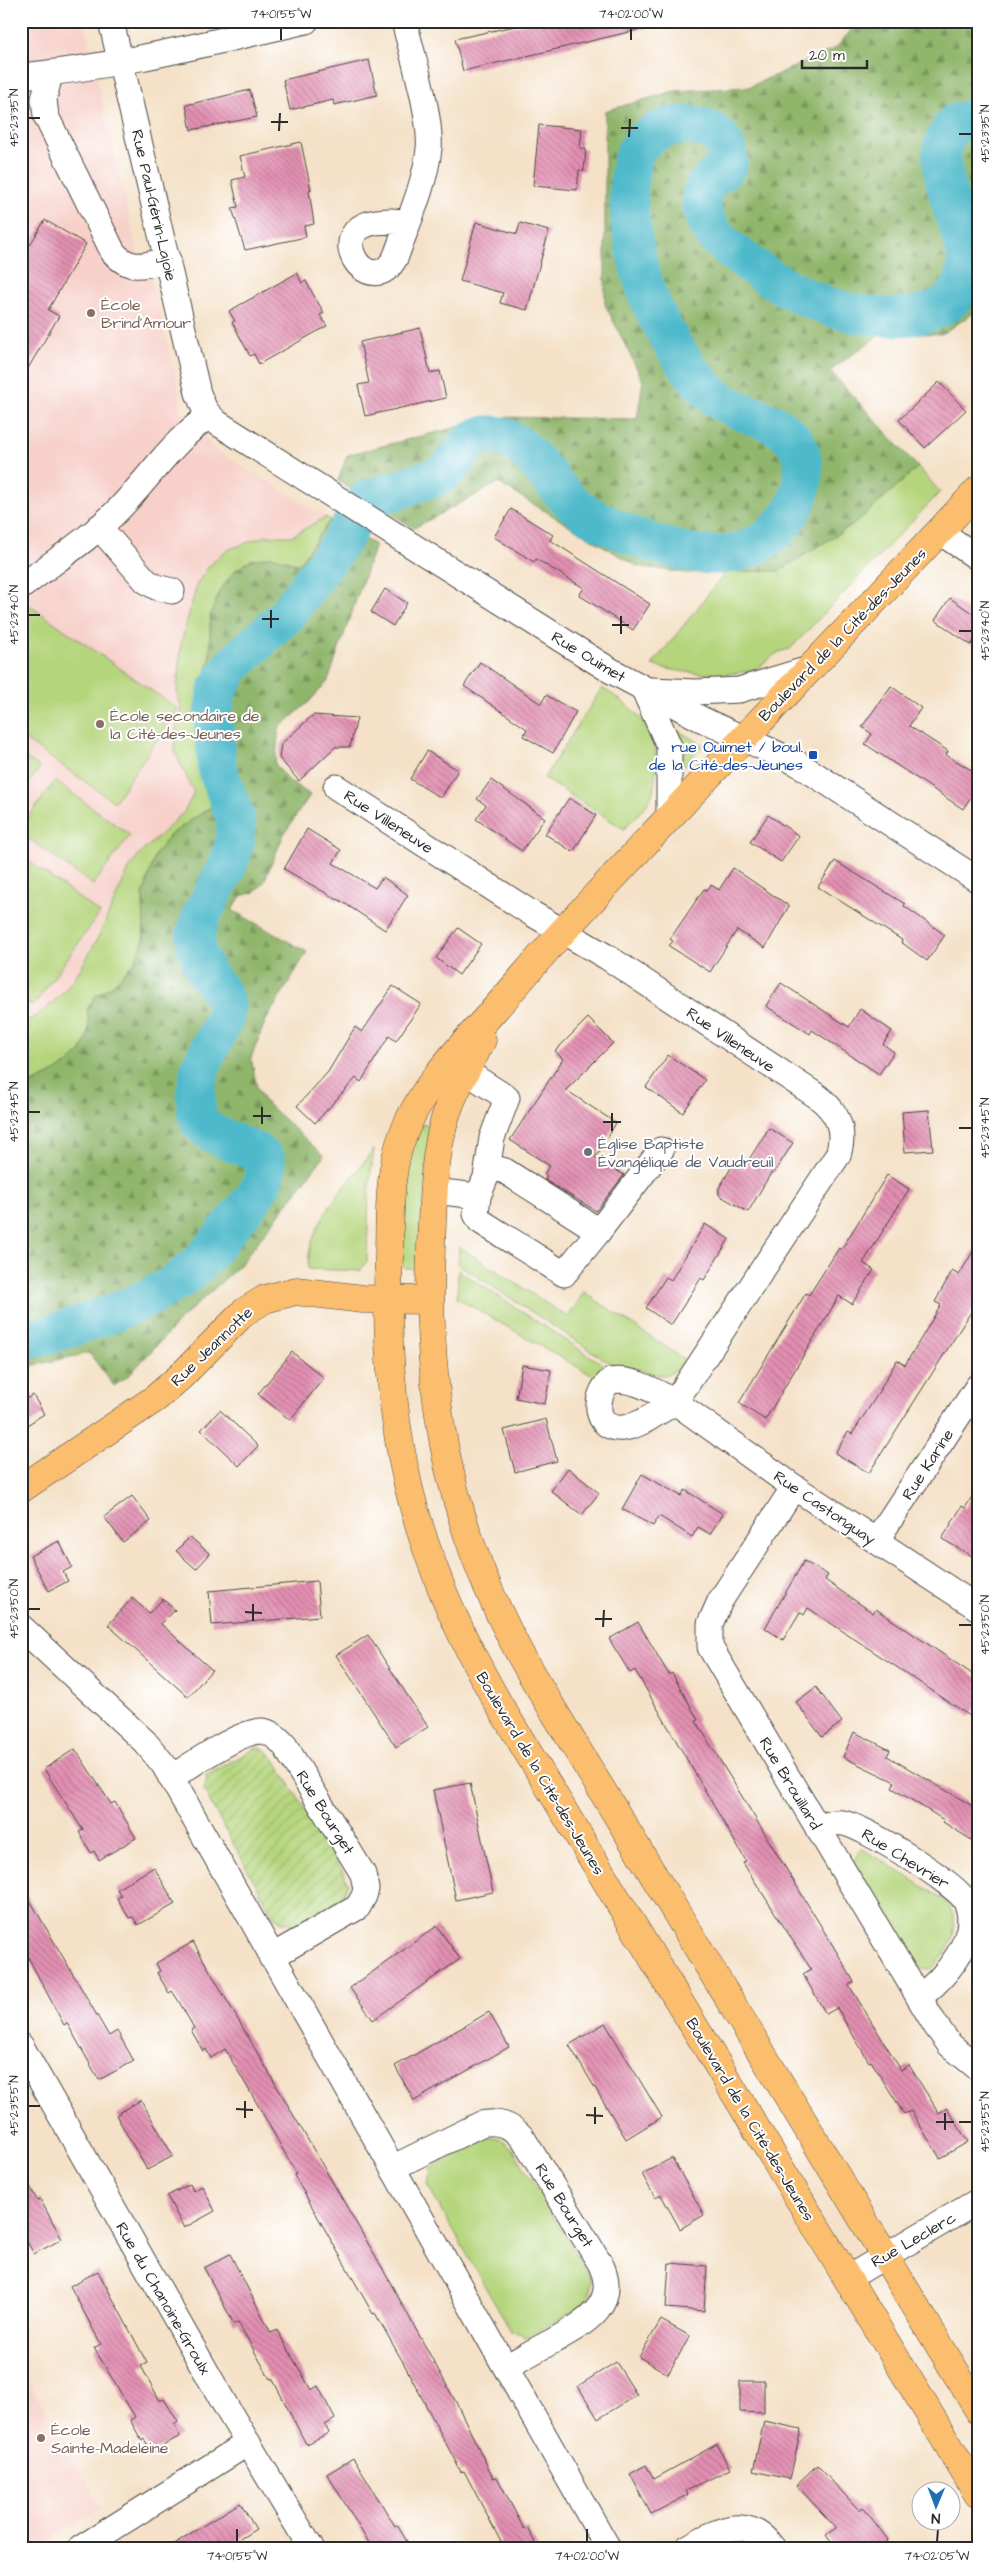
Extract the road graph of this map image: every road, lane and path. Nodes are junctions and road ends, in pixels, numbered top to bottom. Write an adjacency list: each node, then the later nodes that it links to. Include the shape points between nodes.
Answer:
1 (111, 21): 4 (street, Rue Paul-Gérin-Lajoie)
2 (306, 21): 4 (street)
3 (404, 21): 7 (street, via 430,139 428,158)
4 (121, 62): 5 (street); 8 (street, Rue Paul-Gérin-Lajoie)
5 (50, 74): 6 (street); 8 (street, via 44,100 46,116 113,252 128,265)
6 (21, 76)
7 (407, 223)
8 (168, 260): 9 (street, Rue Paul-Gérin-Lajoie, via 198,393)
9 (209, 416): 11 (street, via 176,444); 17 (street, Rue Ouimet, via 225,430)
10 (978, 490): 12 (main road, Boulevard de la Cité-des-Jeunes)
11 (100, 527): 14 (street); 15 (street, via 146,581)
12 (940, 532): 13 (street); 16 (main road, Boulevard de la Cité-des-Jeunes)
13 (978, 558)
14 (21, 587)
15 (172, 591)
16 (810, 668): 17 (street, via 739,690); 18 (main road, Boulevard de la Cité-des-Jeunes)
17 (644, 690): 18 (street, Rue Ouimet); 20 (street, via 670,746)
18 (743, 738): 20 (main road, Boulevard de la Cité-des-Jeunes); 21 (street, Rue Ouimet, via 798,763)
19 (336, 787): 22 (street, Rue Villeneuve)
20 (669, 818): 22 (main road, Boulevard de la Cité-des-Jeunes)
21 (978, 880)
22 (563, 931): 23 (main road, Boulevard de la Cité-des-Jeunes); 33 (street, Rue Villeneuve, via 817,1096 828,1104 840,1123 842,1133 838,1155)
23 (504, 999): 24 (main road, Boulevard de la Cité-des-Jeunes); 30 (main road, Boulevard de la Cité-des-Jeunes, via 437,1075 420,1099 402,1135 393,1174)
24 (465, 1071): 26 (street, via 507,1098 492,1138); 27 (main road, Boulevard de la Cité-des-Jeunes, via 446,1114)
25 (661, 1150): 29 (street)
26 (488, 1166): 28 (street); 29 (street, via 505,1171)
27 (433, 1190): 28 (street); 31 (main road, Boulevard de la Cité-des-Jeunes)
28 (478, 1196): 29 (street, via 476,1214 480,1221 564,1274)
29 (599, 1231)
30 (387, 1300): 31 (main road, Rue Jeannotte); 35 (main road, Rue Jeannotte, via 296,1291 264,1298 240,1316 156,1398); 48 (main road, Boulevard de la Cité-des-Jeunes, via 389,1368 399,1449 422,1537 461,1636 503,1711)
31 (429, 1300): 47 (main road, Boulevard de la Cité-des-Jeunes, via 434,1387 442,1444 463,1525 492,1601 547,1701)
32 (978, 1386): 36 (street, Rue Karine)
33 (675, 1402): 34 (street, Rue Castonguay)
34 (794, 1487): 36 (street, Rue Castonguay); 40 (street, Rue Brouillard, via 720,1601 710,1624 709,1636 716,1658)
35 (21, 1489)
36 (876, 1541): 37 (street, Rue Castonguay)
37 (978, 1608)
38 (21, 1627): 39 (street, via 145,1742)
39 (171, 1778): 41 (street); 41 (street, Rue Bourget, via 204,1757 255,1732 273,1735 285,1746 360,1866 366,1889 358,1907)
40 (818, 1829): 42 (street, Rue Brouillard); 42 (street, Rue Chevrier, via 826,1824 842,1823 864,1830 951,1885 966,1901 970,1921 966,1939 942,1977)
41 (271, 1957): 45 (street)
42 (919, 1997): 44 (street, Rue Brouillard, via 950,2046)
43 (21, 2046): 51 (street, Rue du Chanoine-Groulx)
44 (978, 2068)
45 (392, 2168): 49 (street); 49 (street, Rue Bourget, via 481,2124 495,2122 510,2127 522,2137 600,2263 606,2287 595,2314 580,2326)
46 (978, 2201): 47 (street, Rue Leclerc)
47 (885, 2256): 48 (street, Rue Leclerc); 50 (main road, Boulevard de la Cité-des-Jeunes)
48 (848, 2278): 52 (main road, Boulevard de la Cité-des-Jeunes)
49 (506, 2367): 55 (street)
50 (978, 2409)
51 (248, 2443): 53 (street); 54 (street, Rue du Chanoine-Groulx)
52 (978, 2494)
53 (81, 2548)
54 (311, 2548)
55 (608, 2548)
56 (687, 2548): 57 (street, via 712,2534 739,2528 754,2530)
57 (773, 2548)

